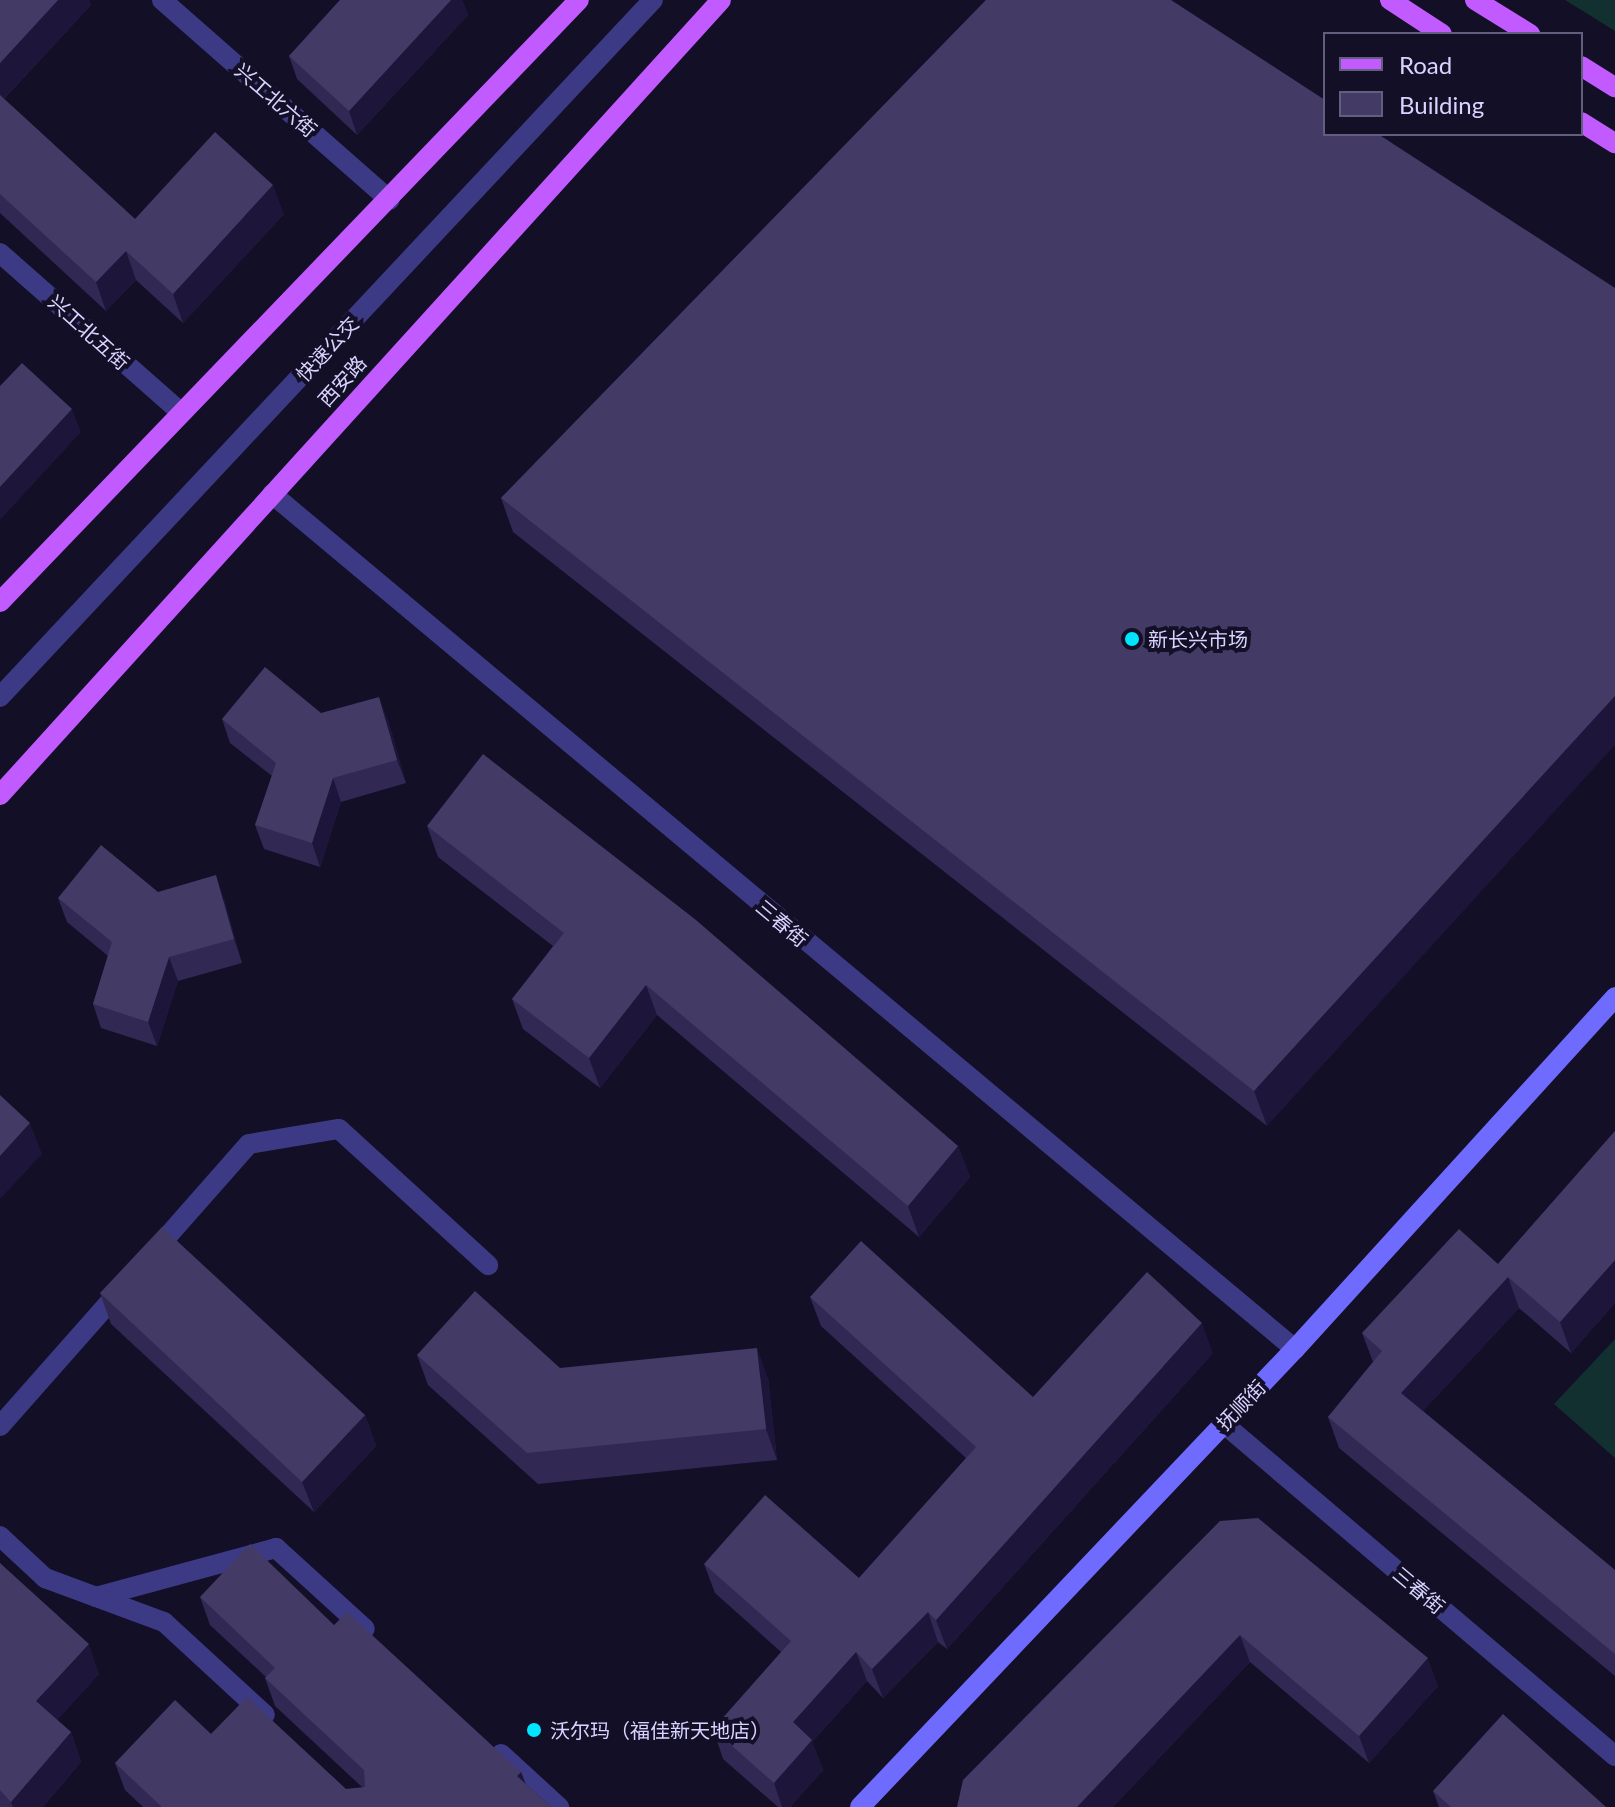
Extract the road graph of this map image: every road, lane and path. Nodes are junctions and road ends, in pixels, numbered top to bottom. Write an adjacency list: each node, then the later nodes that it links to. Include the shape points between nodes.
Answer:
1 (162, 0): 13 (street, 兴工北六街)
2 (579, 0): 13 (main road)
3 (653, 0): 18 (street, 快速公交)
4 (721, 0): 16 (main road, 西安路)
5 (1390, 0): 7 (main road)
6 (1475, 0): 8 (main road)
7 (1439, 32)
8 (1527, 32)
9 (1583, 67): 10 (main road)
10 (1615, 87)
11 (1583, 123): 12 (main road)
12 (1615, 143)
13 (390, 200): 15 (main road)
14 (0, 253): 15 (street, 兴工北五街)
15 (179, 411): 17 (main road)
16 (272, 494): 19 (main road, 西安路); 22 (street, 三春街)
17 (0, 602)
18 (0, 697)
19 (0, 795)
20 (1615, 997): 22 (street, 抚顺街)
21 (488, 1265): 24 (street, via 339,1129 249,1144)
22 (1295, 1349): 23 (street, 抚顺街)
23 (1224, 1424): 30 (street, 三春街); 32 (street, 抚顺街)
24 (0, 1426)
25 (0, 1536): 26 (street, via 45,1578)
26 (96, 1597): 27 (street, via 276,1548); 28 (street, via 164,1622)
27 (382, 1645)
28 (276, 1725)
29 (489, 1742): 31 (street)
30 (1615, 1756)
31 (559, 1807)
32 (860, 1807)

